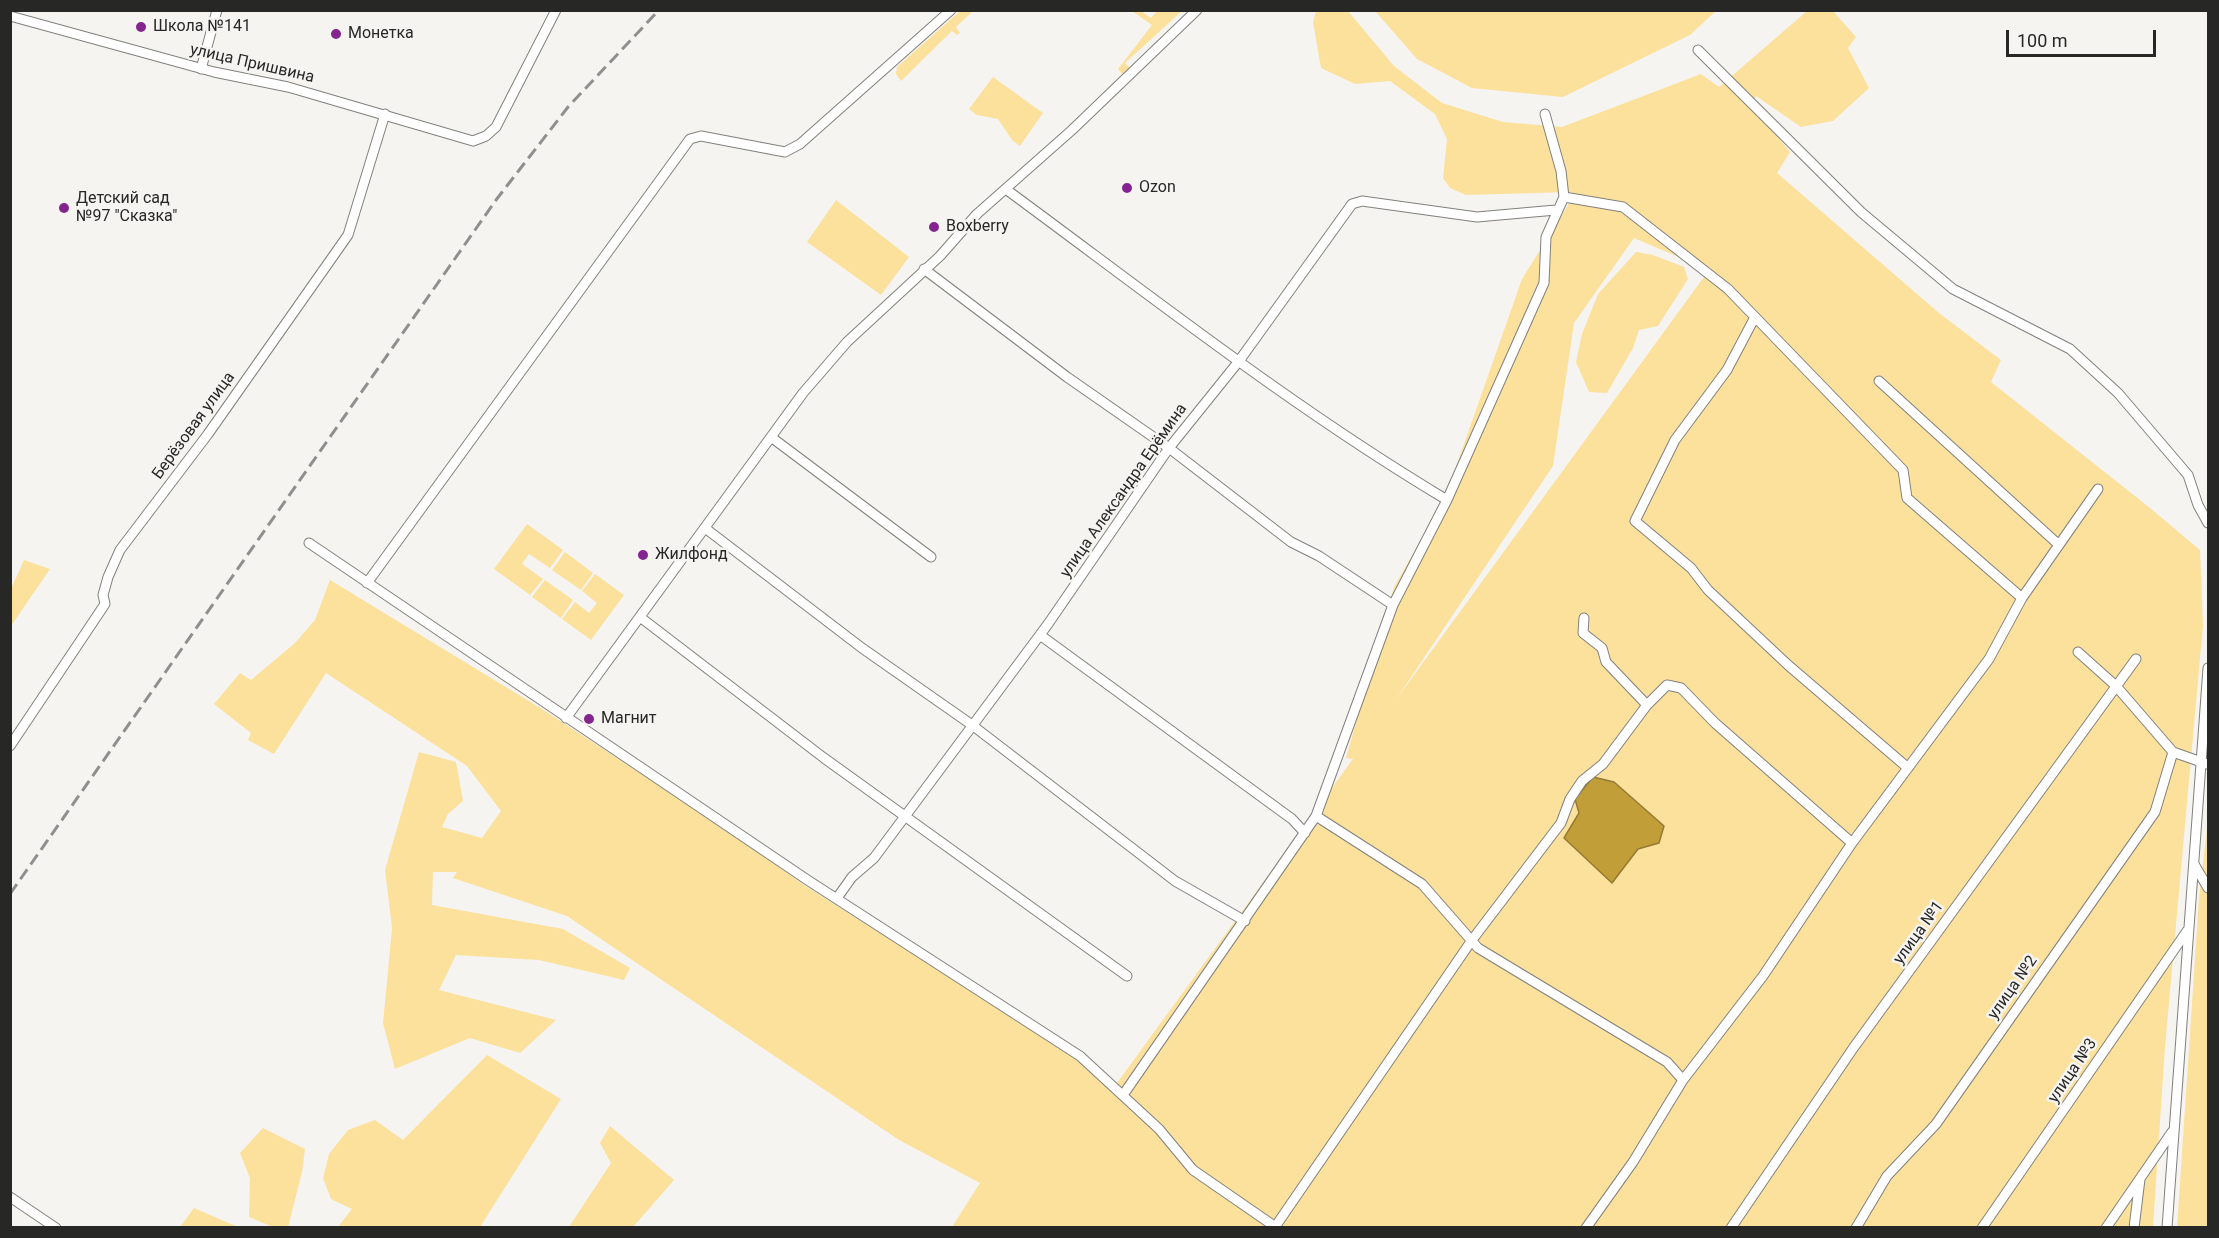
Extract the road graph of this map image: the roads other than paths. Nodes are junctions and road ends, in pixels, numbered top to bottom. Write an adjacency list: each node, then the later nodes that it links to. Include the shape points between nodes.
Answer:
1 (218, 10): 7 (street)
2 (556, 10): 8 (street, улица Пришвина, via 501,119 486,136 473,141)
3 (951, 10): 28 (street, via 800,144 785,152 701,136 690,140)
4 (1197, 10): 10 (street)
5 (10, 16): 7 (street, улица Пришвина)
6 (1698, 50): 21 (street, via 1861,212 1953,289 2078,356 2118,393 2188,475)
7 (201, 69): 8 (street, улица Пришвина, via 288,87)
8 (386, 114): 41 (street, Берёзовая улица, via 348,235 208,434 120,550 106,584 105,604)
9 (1545, 114): 11 (street)
10 (1007, 190): 13 (street, via 977,214); 15 (street)
11 (1564, 197): 12 (street); 14 (street, via 1623,207 1728,289)
12 (1556, 210): 15 (street, улица Александра Ерёмина, via 1476,217 1362,201 1352,204); 20 (street, via 1546,237 1544,283)
13 (924, 269): 17 (street, via 846,342); 18 (street)
14 (1755, 317): 29 (street, via 1903,470 1907,498); 44 (street, via 1727,370 1675,440 1635,521 1691,568 1708,590 1788,665)
15 (1239, 361): 18 (street, улица Александра Ерёмина); 20 (street, via 1369,454)
16 (1879, 381): 26 (street)
17 (771, 436): 24 (street); 27 (street)
18 (1169, 448): 30 (street, via 1291,542); 33 (street, улица Александра Ерёмина)
19 (2098, 489): 26 (street)
20 (1447, 501): 30 (street)
21 (2198, 505): 22 (street); 23 (street)
22 (2208, 510)
23 (2208, 524)
24 (705, 528): 31 (street); 40 (street, via 862,648)
25 (309, 543): 28 (street)
26 (2059, 545): 29 (street)
27 (931, 557)
28 (367, 583): 39 (street)
29 (2022, 598): 44 (street, via 1989,659)
30 (1393, 605): 46 (street)
31 (640, 617): 39 (street); 45 (street)
32 (1584, 618): 38 (street, via 1583,633 1602,648 1606,662)
33 (1040, 636): 40 (street, улица Александра Ерёмина); 47 (street, via 1292,819)
34 (2078, 652): 37 (street)
35 (2136, 659): 37 (street, улица №1)
36 (2208, 669): 43 (street)
37 (2116, 686): 42 (street); 64 (street, улица №1, via 1854,1047)
38 (1647, 705): 48 (street, via 1667,685 1681,688); 54 (street, via 1603,764 1582,781 1561,823)
39 (566, 718): 51 (street)
40 (972, 725): 45 (street, улица Александра Ерёмина); 52 (street, via 1175,881)
41 (10, 746)
42 (2173, 752): 43 (street); 65 (street, улица №2, via 2155,812 1935,1124 1887,1176)
43 (2206, 763): 49 (street)
44 (1908, 768): 48 (street)
45 (905, 815): 51 (street, улица Александра Ерёмина, via 874,858 852,877); 55 (street)
46 (1316, 816): 47 (street); 54 (street, via 1422,884)
47 (1305, 833): 52 (street)
48 (1851, 843): 56 (street, via 1763,976)
49 (2194, 864): 50 (street); 53 (street)
50 (2208, 888)
51 (837, 898): 57 (street, via 1080,1056)
52 (1245, 921): 57 (street)
53 (2188, 929): 58 (street); 66 (street, улица №3)
54 (1472, 940): 56 (street, via 1478,948 1667,1062); 62 (street)
55 (1127, 976)
56 (1683, 1080): 63 (street, via 1633,1162)
57 (1123, 1095): 62 (street, via 1159,1129 1193,1170)
58 (2174, 1130): 59 (street); 69 (street)
59 (2140, 1178): 67 (street); 68 (street)
60 (10, 1197): 61 (street)
61 (56, 1227)
62 (1276, 1227)
63 (1586, 1227)
64 (1731, 1227)
65 (1856, 1227)
66 (1982, 1227)
67 (2106, 1227)
68 (2134, 1227)
69 (2167, 1227)

